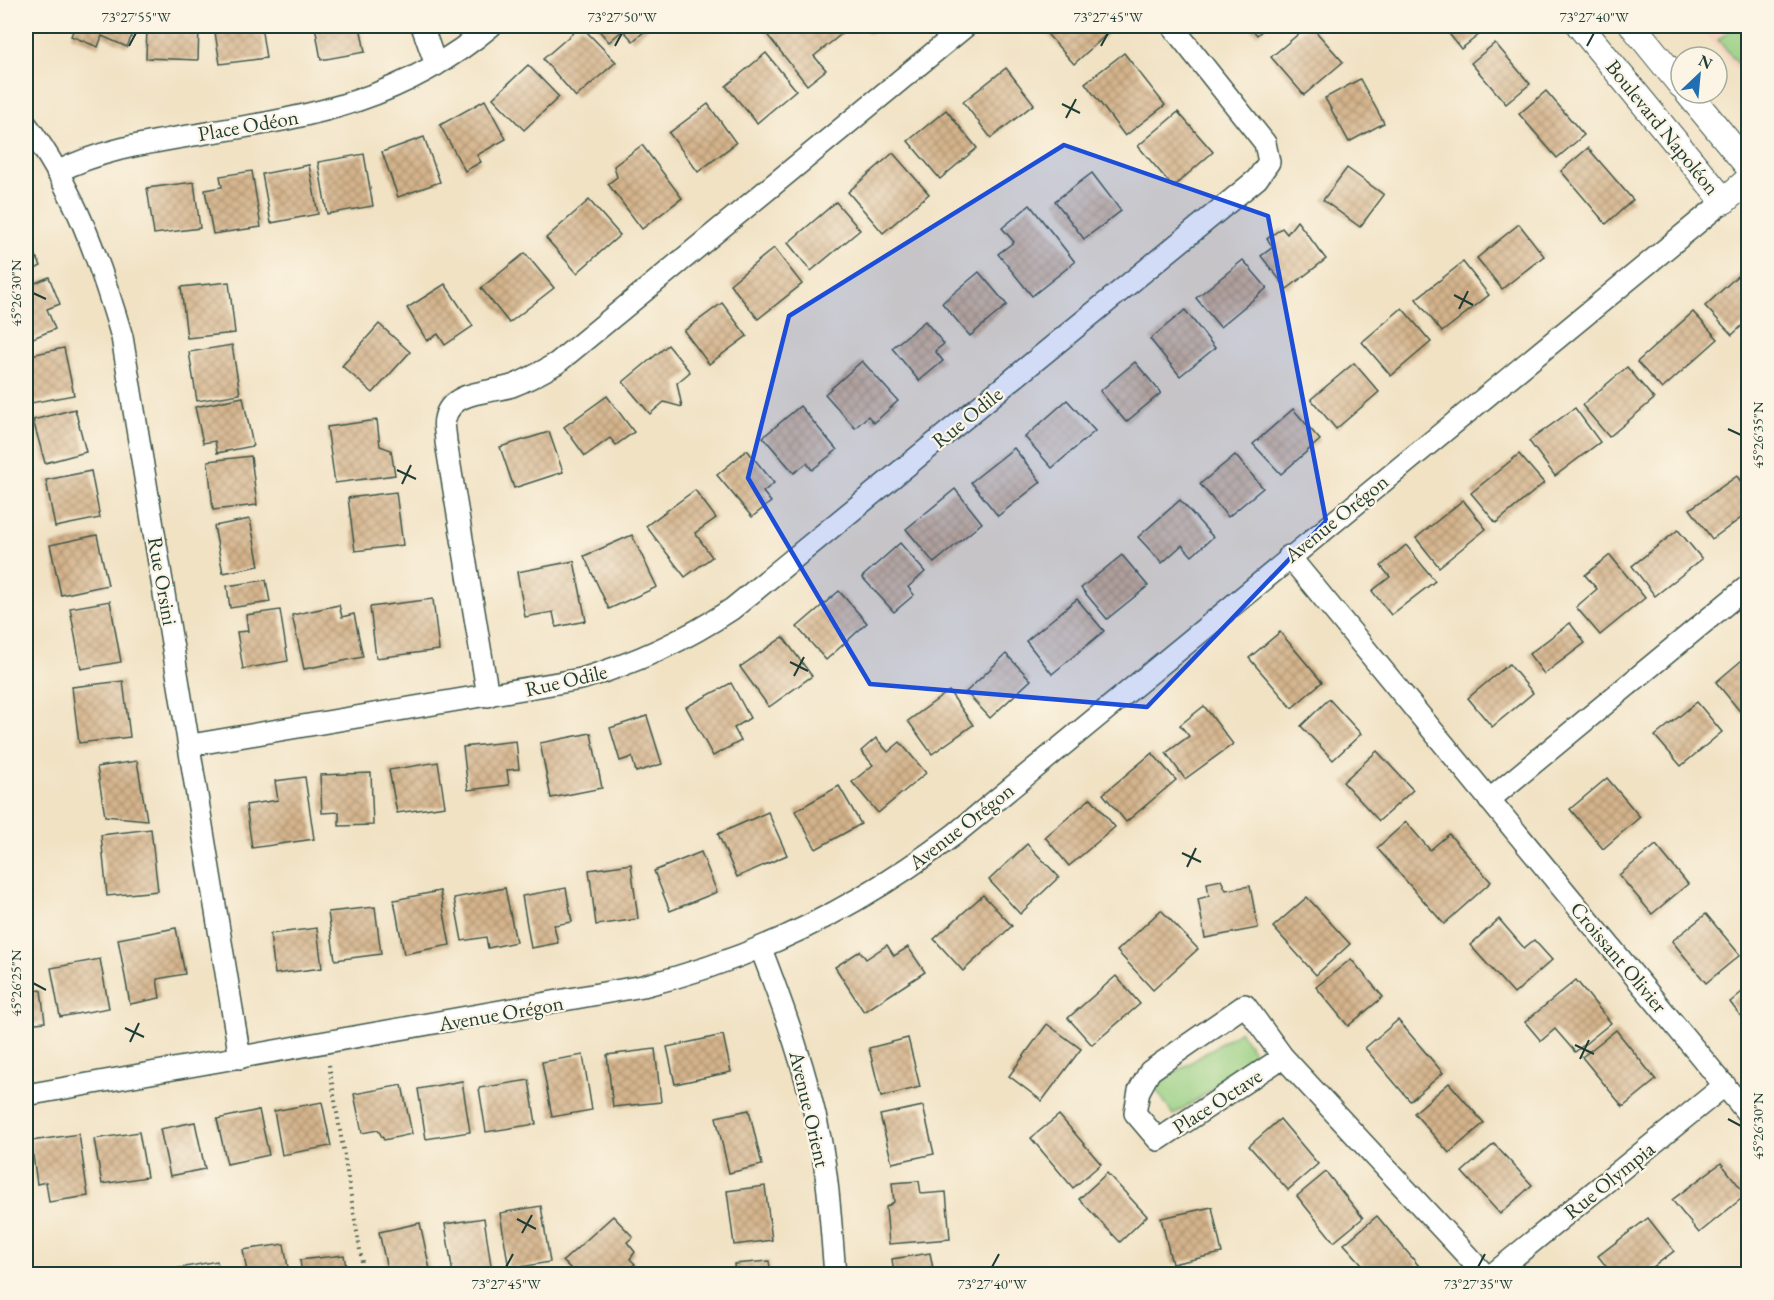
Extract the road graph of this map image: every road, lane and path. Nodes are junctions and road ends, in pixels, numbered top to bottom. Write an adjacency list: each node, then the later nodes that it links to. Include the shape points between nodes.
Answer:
1 (422, 26): 7 (street)
2 (491, 26): 7 (street, Place Odéon)
3 (966, 26): 17 (street, via 557,363 534,378 510,387 469,394 454,403 445,418 446,442)
4 (1172, 26): 17 (street, Rue Odile, via 1265,143 1269,162 1257,179 732,609 693,634 630,664 581,679)
5 (1580, 26): 14 (street, Boulevard Napoléon)
6 (1633, 26): 8 (street, Boulevard Napoléon)
7 (436, 65): 12 (street, Place Odéon, via 410,81 332,109 147,142 85,159)
8 (1669, 70)
9 (1698, 105): 11 (street, Boulevard Napoléon)
10 (26, 124): 12 (street, Rue Orsini)
11 (1749, 166)
12 (57, 172): 18 (street, Rue Orsini, via 96,254 122,337)
13 (1749, 180): 14 (street)
14 (1724, 201): 15 (street, Avenue Orégon)
15 (1289, 556): 19 (street, Croissant Olivier); 20 (street, Avenue Orégon, via 920,860 849,905)
16 (1749, 586): 19 (street)
17 (488, 696): 18 (street, Rue Odile)
18 (191, 745): 22 (street, Rue Orsini)
19 (1489, 800): 24 (street, Croissant Olivier)
20 (761, 949): 22 (street, Avenue Orégon, via 643,986); 28 (street, Avenue Orient, via 813,1104 825,1170)
21 (1283, 1057): 21 (street, Place Octave, via 1245,1005 1150,1071 1139,1091 1136,1113 1158,1140); 29 (street, Place Octave)
22 (240, 1058): 25 (street, Avenue Orégon)
23 (329, 1064): 27 (path)
24 (1725, 1085): 26 (street, Croissant Olivier); 30 (street, Rue Olympia)
25 (26, 1095)
26 (1749, 1114)
27 (364, 1275)
28 (835, 1275)
29 (1484, 1275)
30 (1493, 1275)

